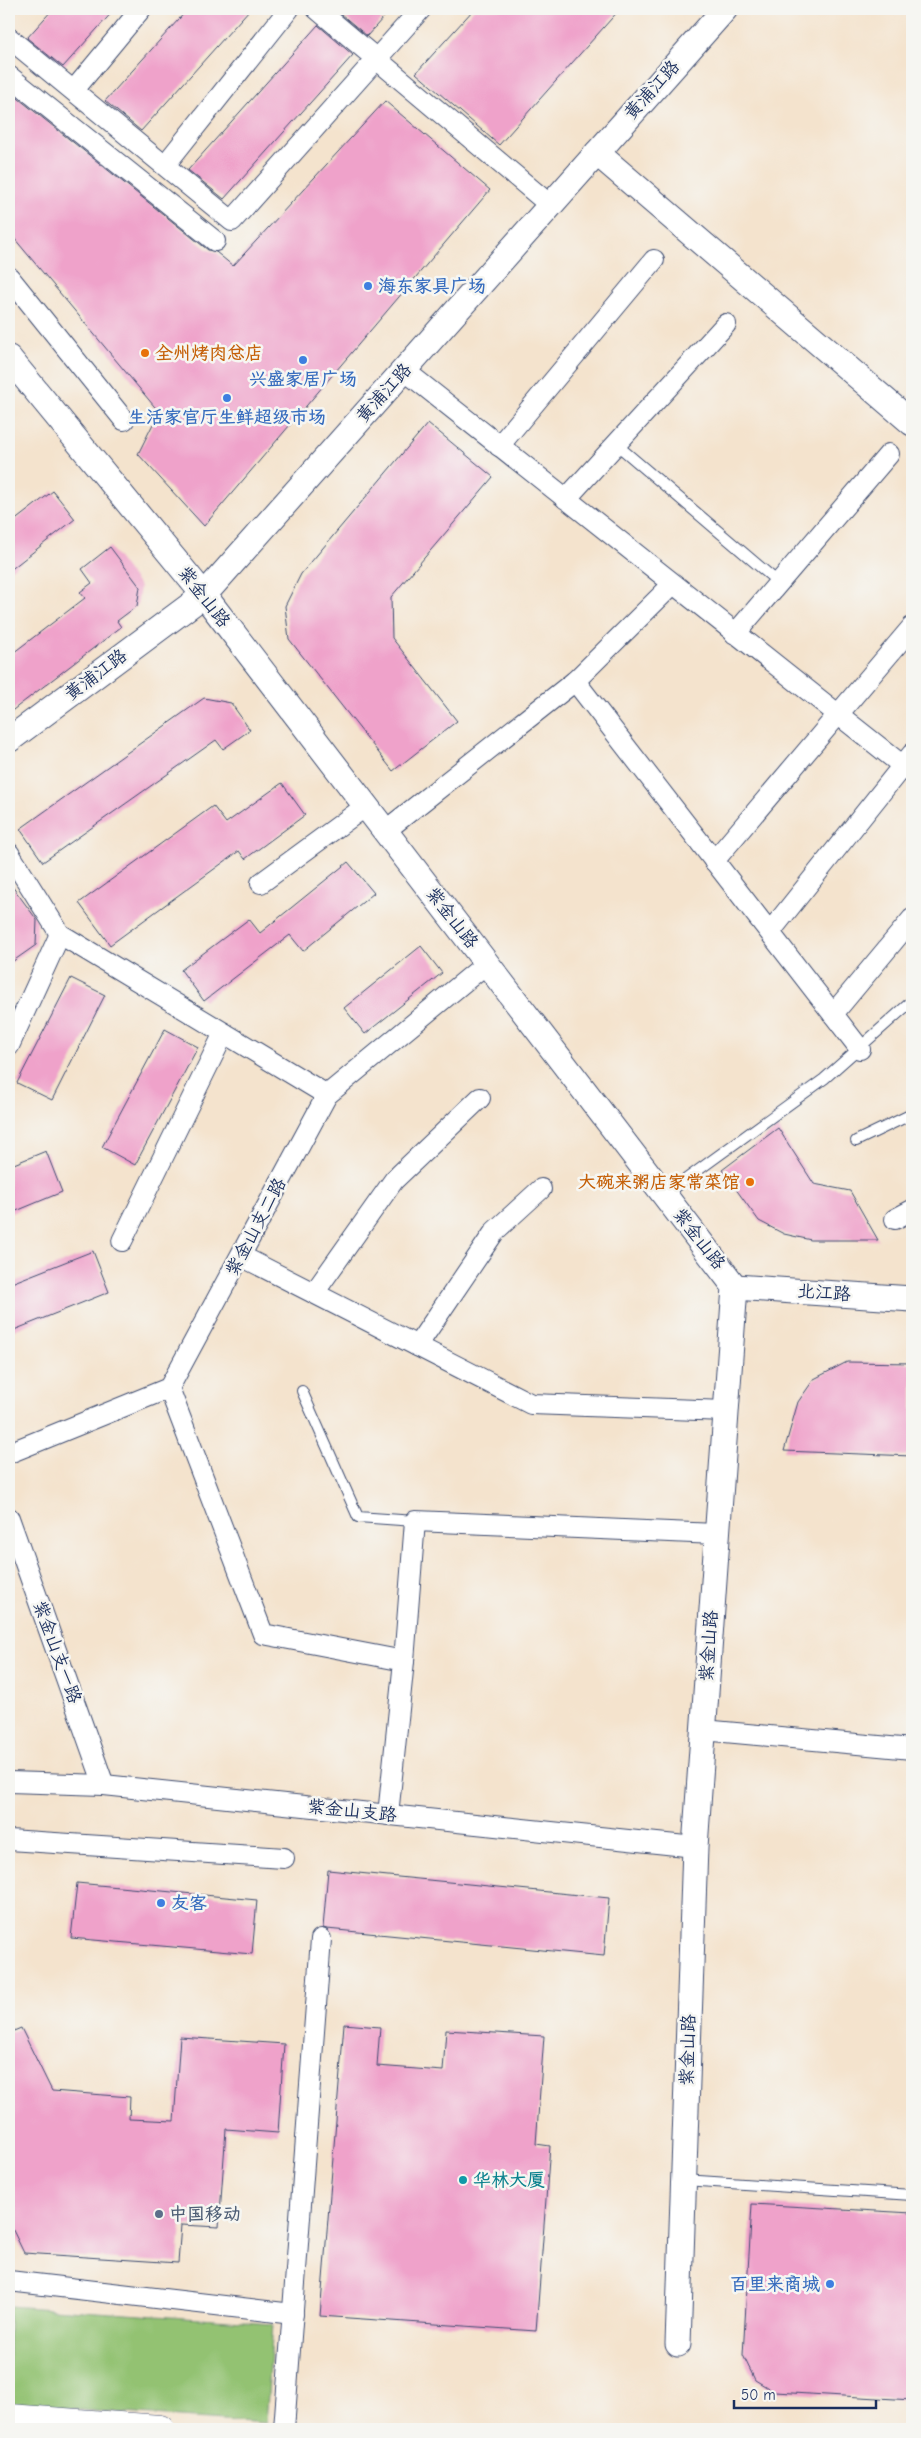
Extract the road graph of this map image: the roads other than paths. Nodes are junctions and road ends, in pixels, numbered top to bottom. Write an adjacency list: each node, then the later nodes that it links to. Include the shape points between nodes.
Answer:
1 (141, 9): 8 (street)
2 (289, 9): 10 (street)
3 (317, 9): 11 (street)
4 (421, 9): 10 (street, via 232,221)
5 (724, 9): 9 (street, 黄浦江路)
6 (9, 38): 8 (street)
7 (9, 76): 12 (street)
8 (74, 90): 10 (street)
9 (596, 153): 11 (street, 黄浦江路); 19 (street)
10 (164, 165)
11 (550, 205): 17 (street, 黄浦江路)
12 (214, 241)
13 (654, 260): 21 (street)
14 (9, 277): 18 (street)
15 (726, 324): 20 (street)
16 (9, 358): 26 (street, 紫金山路)
17 (404, 370): 21 (street); 26 (street, 黄浦江路)
18 (124, 420)
19 (912, 423)
20 (616, 444): 23 (street); 24 (lane)
21 (499, 446): 23 (street)
22 (889, 454): 24 (street)
23 (566, 500): 25 (street)
24 (779, 583): 28 (street)
25 (673, 584): 28 (street); 29 (street)
26 (204, 595): 31 (street, 黄浦江路); 33 (street, 紫金山路)
27 (912, 627): 30 (street)
28 (735, 634): 30 (street)
29 (575, 681): 34 (street); 36 (street)
30 (838, 715): 32 (street); 36 (street)
31 (9, 740)
32 (909, 764): 39 (street)
33 (366, 806): 34 (street, 紫金山路); 37 (street)
34 (385, 832): 41 (street, 紫金山路)
35 (9, 853): 40 (street)
36 (714, 861): 39 (street)
37 (262, 883)
38 (912, 919): 43 (street)
39 (770, 932): 43 (street)
40 (60, 934): 44 (street); 45 (street)
41 (487, 963): 47 (street, 紫金山支二路); 52 (street, 紫金山路)
42 (912, 1001): 46 (lane)
43 (833, 1014): 46 (street)
44 (224, 1033): 47 (street); 53 (street)
45 (9, 1046)
46 (860, 1049): 52 (lane, via 824,1079)
47 (327, 1095): 54 (street, 紫金山支二路)
48 (480, 1098): 56 (street, via 394,1180)
49 (912, 1114): 50 (lane)
50 (856, 1141)
51 (541, 1189): 58 (street, via 495,1231)
52 (664, 1195): 55 (street, 紫金山路)
53 (122, 1241)
54 (241, 1256): 56 (street); 59 (street, 紫金山支二路)
55 (735, 1287): 57 (street, 北江路); 61 (street, 紫金山路)
56 (314, 1293): 58 (street)
57 (912, 1299)
58 (417, 1346): 61 (street, via 531,1404)
59 (169, 1388): 62 (street); 66 (street, via 263,1634)
60 (302, 1391): 64 (lane, via 358,1517)
61 (726, 1411): 65 (street, 紫金山路)
62 (9, 1453)
63 (9, 1518): 70 (street, 紫金山支一路)
64 (416, 1521): 65 (street); 66 (street)
65 (716, 1534): 67 (street, 紫金山路)
66 (404, 1661): 71 (street)
67 (703, 1730): 68 (street); 73 (street, 紫金山路)
68 (912, 1749)
69 (9, 1782): 70 (street, 紫金山支路)
70 (104, 1786): 71 (street, 紫金山支路)
71 (388, 1815): 73 (street, 紫金山支路)
72 (9, 1840): 74 (street)
73 (695, 1847): 76 (street, 紫金山路)
74 (284, 1858)
75 (321, 1939): 79 (street)
76 (684, 2180): 77 (lane); 80 (street, 紫金山路)
77 (912, 2195)
78 (9, 2281): 79 (street)
79 (293, 2314): 83 (street)
80 (678, 2344)
81 (9, 2418): 82 (main road)
82 (160, 2429)
83 (284, 2429)

